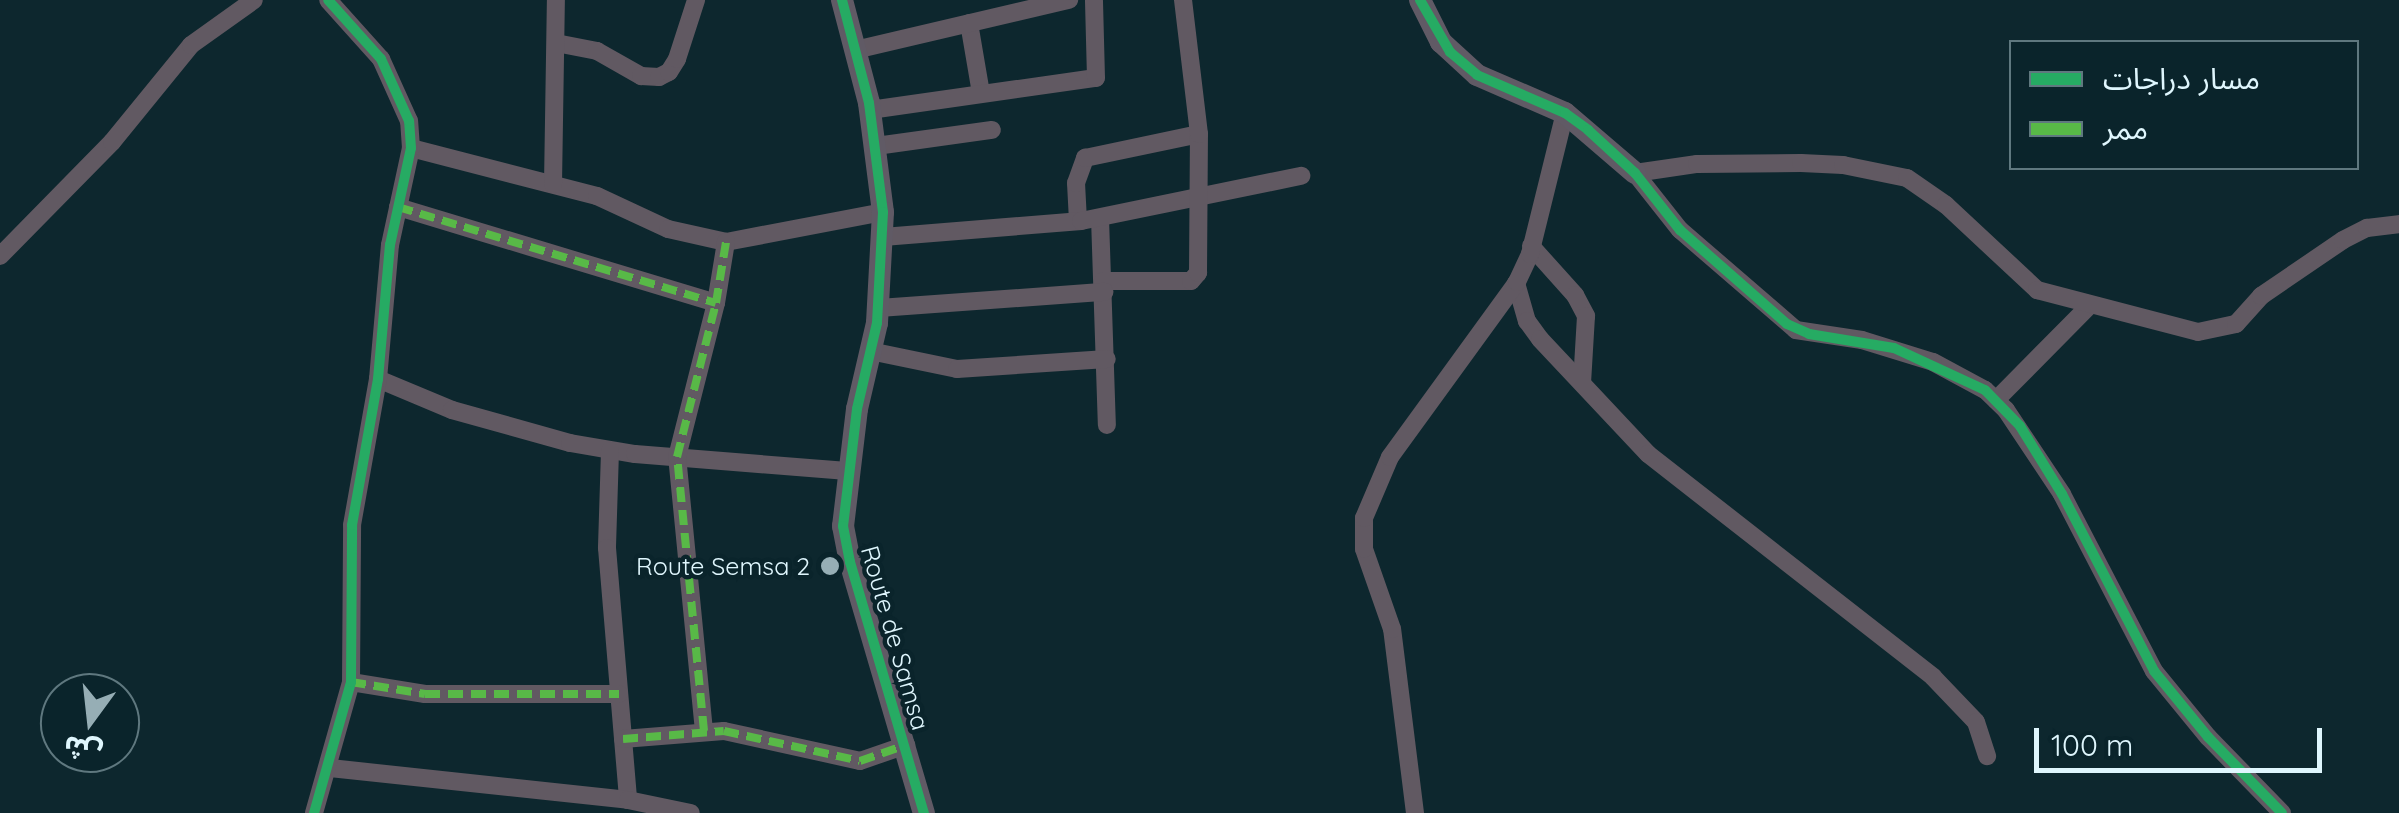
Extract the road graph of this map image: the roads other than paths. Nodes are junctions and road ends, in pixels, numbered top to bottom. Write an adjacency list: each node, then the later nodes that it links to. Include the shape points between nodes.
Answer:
1 (254, 0): 32 (street, via 190,45 112,142)
2 (328, 0): 19 (street, via 380,59 408,121)
3 (556, 0): 11 (street)
4 (696, 0): 11 (street, via 677,59 660,77)
5 (842, 0): 12 (street, Route de Samsa)
6 (1069, 0): 10 (street)
7 (1094, 0): 13 (street, via 1096,78)
8 (1183, 0): 17 (street)
9 (1420, 0): 15 (street, via 1442,42 1485,79)
10 (969, 23): 12 (street); 13 (street)
11 (556, 43): 22 (street)
12 (855, 50): 14 (street, Route de Samsa)
13 (981, 93): 14 (street)
14 (870, 110): 18 (street, Route de Samsa)
15 (1564, 113): 20 (street); 31 (street)
16 (992, 130): 18 (street)
17 (1199, 134): 23 (street); 27 (street, via 1085,158 1076,183)
18 (876, 146): 25 (street, Route de Samsa)
19 (412, 148): 22 (street); 24 (street)
20 (1635, 173): 36 (street, via 1697,164 1800,163 1906,178 1974,229 2036,290); 42 (street, via 1680,230 1796,330 1894,348 1965,377)
21 (1301, 176): 23 (street)
22 (553, 184): 30 (street, via 668,229)
23 (1202, 198): 26 (street); 34 (street, via 1194,280)
24 (398, 207): 35 (street); 40 (street)
25 (883, 212): 29 (street, Route de Samsa); 30 (street)
26 (1100, 218): 27 (street); 34 (street)
27 (1078, 222): 29 (street)
28 (2399, 224): 36 (street, via 2343,240 2260,296 2227,328 2190,331)
29 (883, 238): 37 (street, Route de Samsa)
30 (726, 242): 35 (street)
31 (1532, 246): 33 (street); 41 (street, via 1586,316)
32 (0, 256)
33 (1516, 283): 41 (street, via 1527,321); 58 (street, via 1390,457 1364,518 1364,548 1392,630)
34 (1103, 287): 37 (street); 39 (street)
35 (716, 303): 45 (street)
36 (2090, 305): 42 (street)
37 (878, 308): 38 (street, Route de Samsa)
38 (870, 351): 39 (street, via 957,369); 46 (street, Route de Samsa)
39 (1107, 359): 43 (street)
40 (378, 379): 44 (street, via 511,428); 47 (street, via 352,525)
41 (1582, 383): 52 (street, via 1648,454 1932,677 1976,722)
42 (1996, 400): 59 (street, via 2062,494 2154,672)
43 (1107, 425)
44 (610, 451): 45 (street); 48 (street, via 607,548)
45 (677, 456): 46 (street); 49 (street)
46 (846, 471): 51 (street, Route de Samsa, via 850,562)
47 (351, 682): 48 (street, via 425,694); 53 (street)
48 (619, 694): 50 (street)
49 (704, 731): 50 (street); 51 (street, via 748,733 846,761)
50 (623, 740): 54 (street)
51 (906, 745): 57 (street, Route de Samsa)
52 (1988, 756)
53 (330, 768): 54 (street); 55 (street)
54 (628, 800): 56 (street)
55 (314, 813)
56 (690, 813)
57 (924, 813)
58 (1416, 813)
59 (2282, 813)

